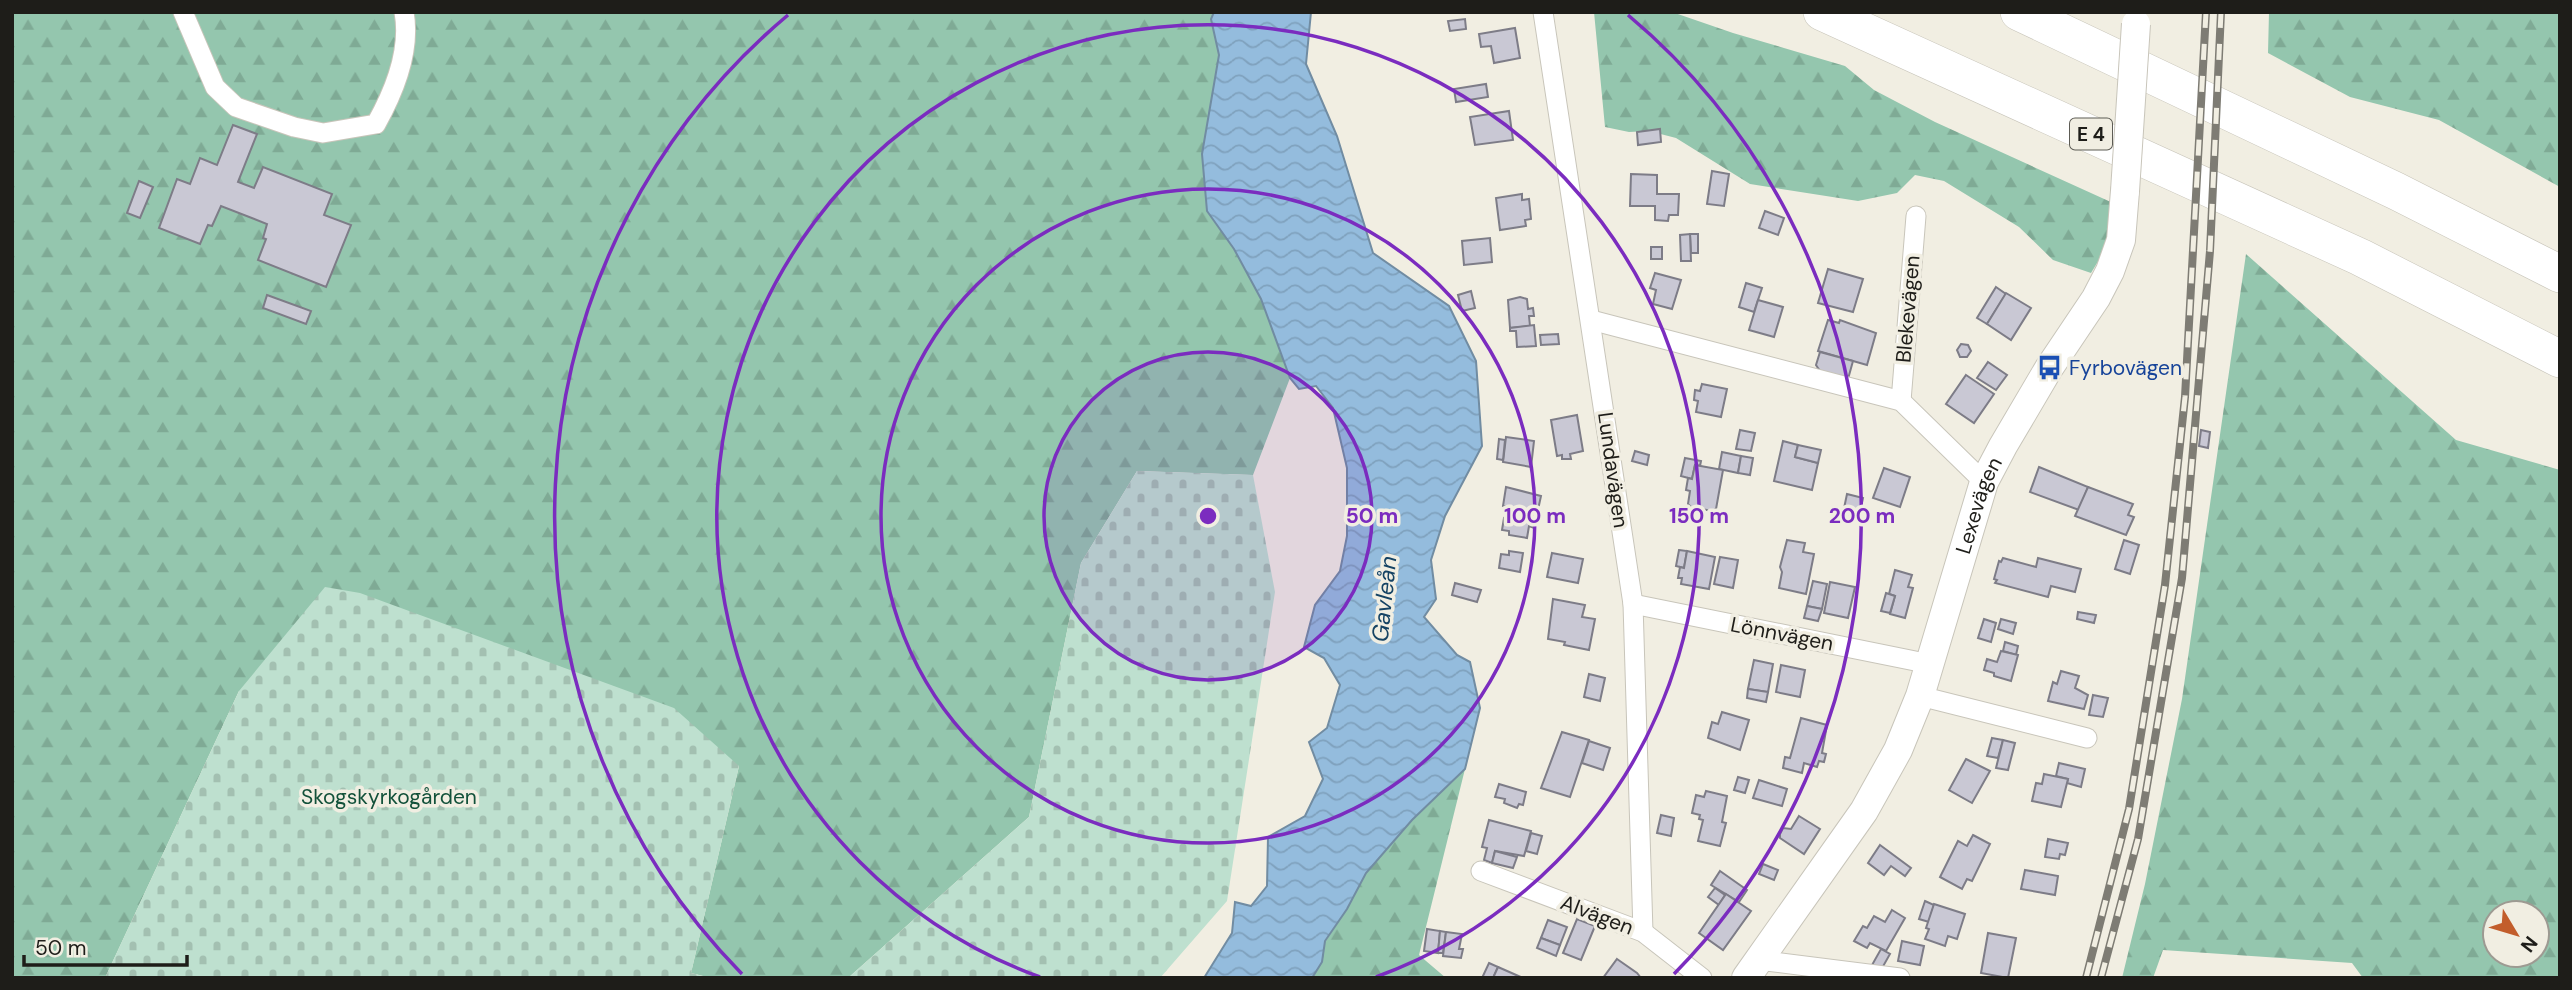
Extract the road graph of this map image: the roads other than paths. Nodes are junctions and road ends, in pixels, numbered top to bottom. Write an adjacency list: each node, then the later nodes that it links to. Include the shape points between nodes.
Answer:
1 (183, 12): 2 (street, via 215,87 236,107 323,134 376,124 390,100 402,56 407,31)
2 (404, 12)
3 (1544, 12): 9 (street, Lundavägen)
4 (1822, 12): 10 (highway, E 4, via 2360,257)
5 (2019, 12): 8 (highway)
6 (2136, 18): 12 (street, Lexevägen, bridge, via 2121,240 2096,298 2042,379)
7 (1916, 216): 11 (street, Blekevägen)
8 (2560, 274)
9 (1591, 320): 11 (street); 13 (street, Lundavägen)
10 (2560, 359)
11 (1900, 401): 12 (street)
12 (1984, 482): 14 (street, Lexevägen)
13 (1633, 604): 14 (street, Lönnvägen); 18 (street, Lundavägen)
14 (1930, 664): 15 (street, Lexevägen)
15 (1920, 696): 16 (street); 19 (street, Lexevägen, via 1898,750 1864,811)
16 (2087, 738)
17 (1481, 871): 18 (street, Alvägen)
18 (1643, 932): 20 (street, Alvägen)
19 (1752, 969): 21 (street)
20 (1702, 978)
21 (1899, 978)

